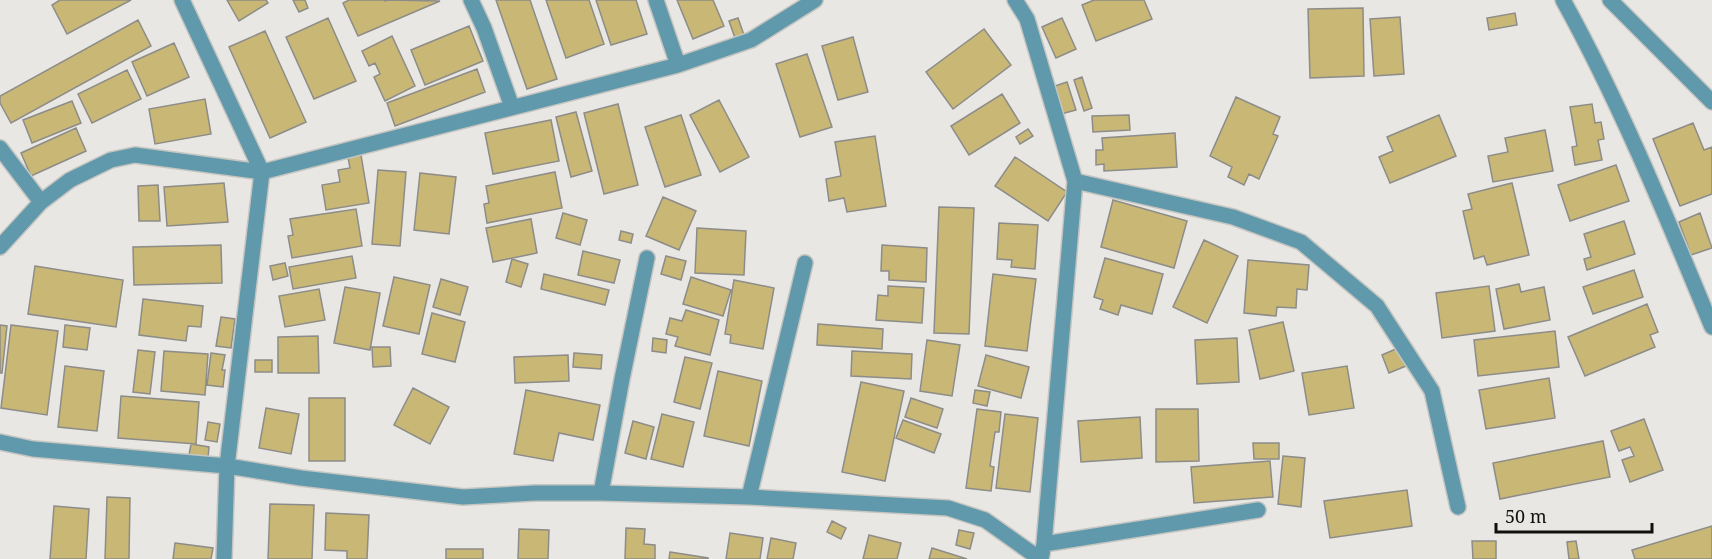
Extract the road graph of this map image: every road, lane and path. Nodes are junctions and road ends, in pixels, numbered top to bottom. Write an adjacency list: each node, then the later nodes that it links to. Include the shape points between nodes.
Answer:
1 (182, 0): 12 (street)
2 (471, 0): 10 (street)
3 (656, 0): 8 (street)
4 (815, 0): 8 (street, via 751,40)
5 (1015, 0): 13 (street, via 1027,19)
6 (1563, 0): 18 (street, via 1656,193)
7 (1610, 0): 9 (street)
8 (678, 65): 10 (street)
9 (1712, 102)
10 (512, 107): 12 (street)
11 (0, 148): 14 (street)
12 (262, 172): 14 (street, via 135,155 111,160 70,180); 20 (street)
13 (1075, 181): 23 (street, via 1233,217 1301,242 1377,306 1432,391); 25 (street)
14 (41, 202): 15 (street)
15 (0, 247)
16 (647, 258): 21 (street)
17 (805, 263): 22 (street)
18 (1712, 327)
19 (0, 442): 20 (street, via 33,449)
20 (227, 466): 21 (street, via 463,497); 26 (street)
21 (601, 493): 22 (street)
22 (749, 497): 25 (street, via 948,508 985,520)
23 (1458, 507)
24 (1258, 510): 25 (street)
25 (1042, 554)
26 (224, 559)

